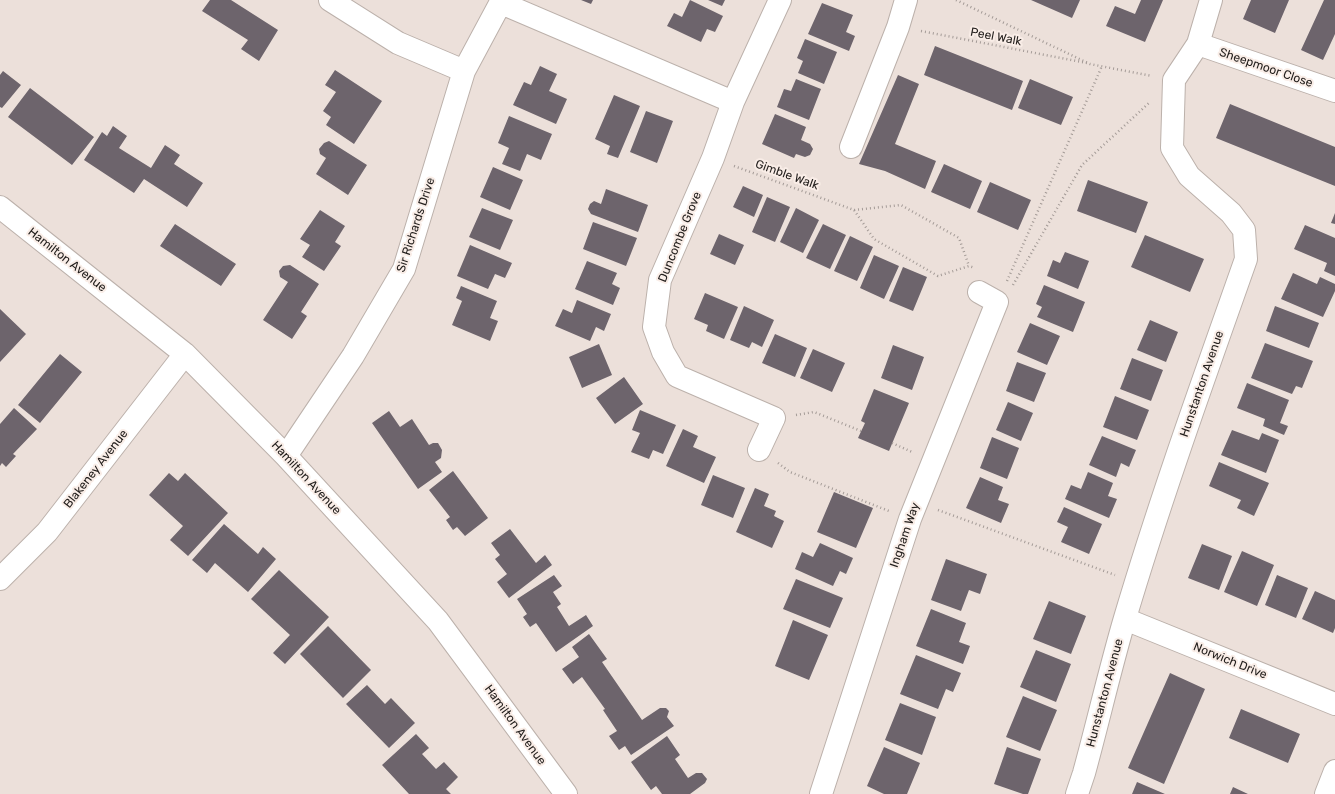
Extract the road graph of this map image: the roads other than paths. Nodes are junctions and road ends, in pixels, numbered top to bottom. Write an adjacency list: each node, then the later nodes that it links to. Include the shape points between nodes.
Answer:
1 (330, 0): 7 (street, via 398,43)
2 (780, 0): 9 (street, Duncombe Grove)
3 (906, 0): 10 (street)
4 (1211, 0): 6 (street)
5 (501, 2): 7 (street, Sir Richards Drive); 9 (street)
6 (1198, 44): 8 (street, Sheepmoor Close); 17 (street, Hunstanton Avenue, via 1174,80 1172,148 1189,176 1231,213 1244,230 1246,259 1184,437)
7 (464, 71): 15 (street, Sir Richards Drive, via 404,269 353,356)
8 (1335, 91)
9 (733, 102): 14 (street, Duncombe Grove, via 713,158 660,280 654,327 663,352 677,376 774,418)
10 (851, 147)
11 (0, 207): 13 (street, Hamilton Avenue)
12 (991, 287): 21 (street, Ingham Way, via 913,511)
13 (185, 354): 15 (street, Hamilton Avenue); 16 (street, Blakeney Avenue, via 47,532)
14 (759, 450)
15 (286, 456): 20 (street, Hamilton Avenue, via 438,621)
16 (0, 579)
17 (1125, 619): 18 (street, Norwich Drive); 22 (street, Hunstanton Avenue)
18 (1335, 704)
19 (1335, 771): 23 (street)
20 (566, 794)
21 (821, 794)
22 (1077, 794)
23 (1326, 794)

